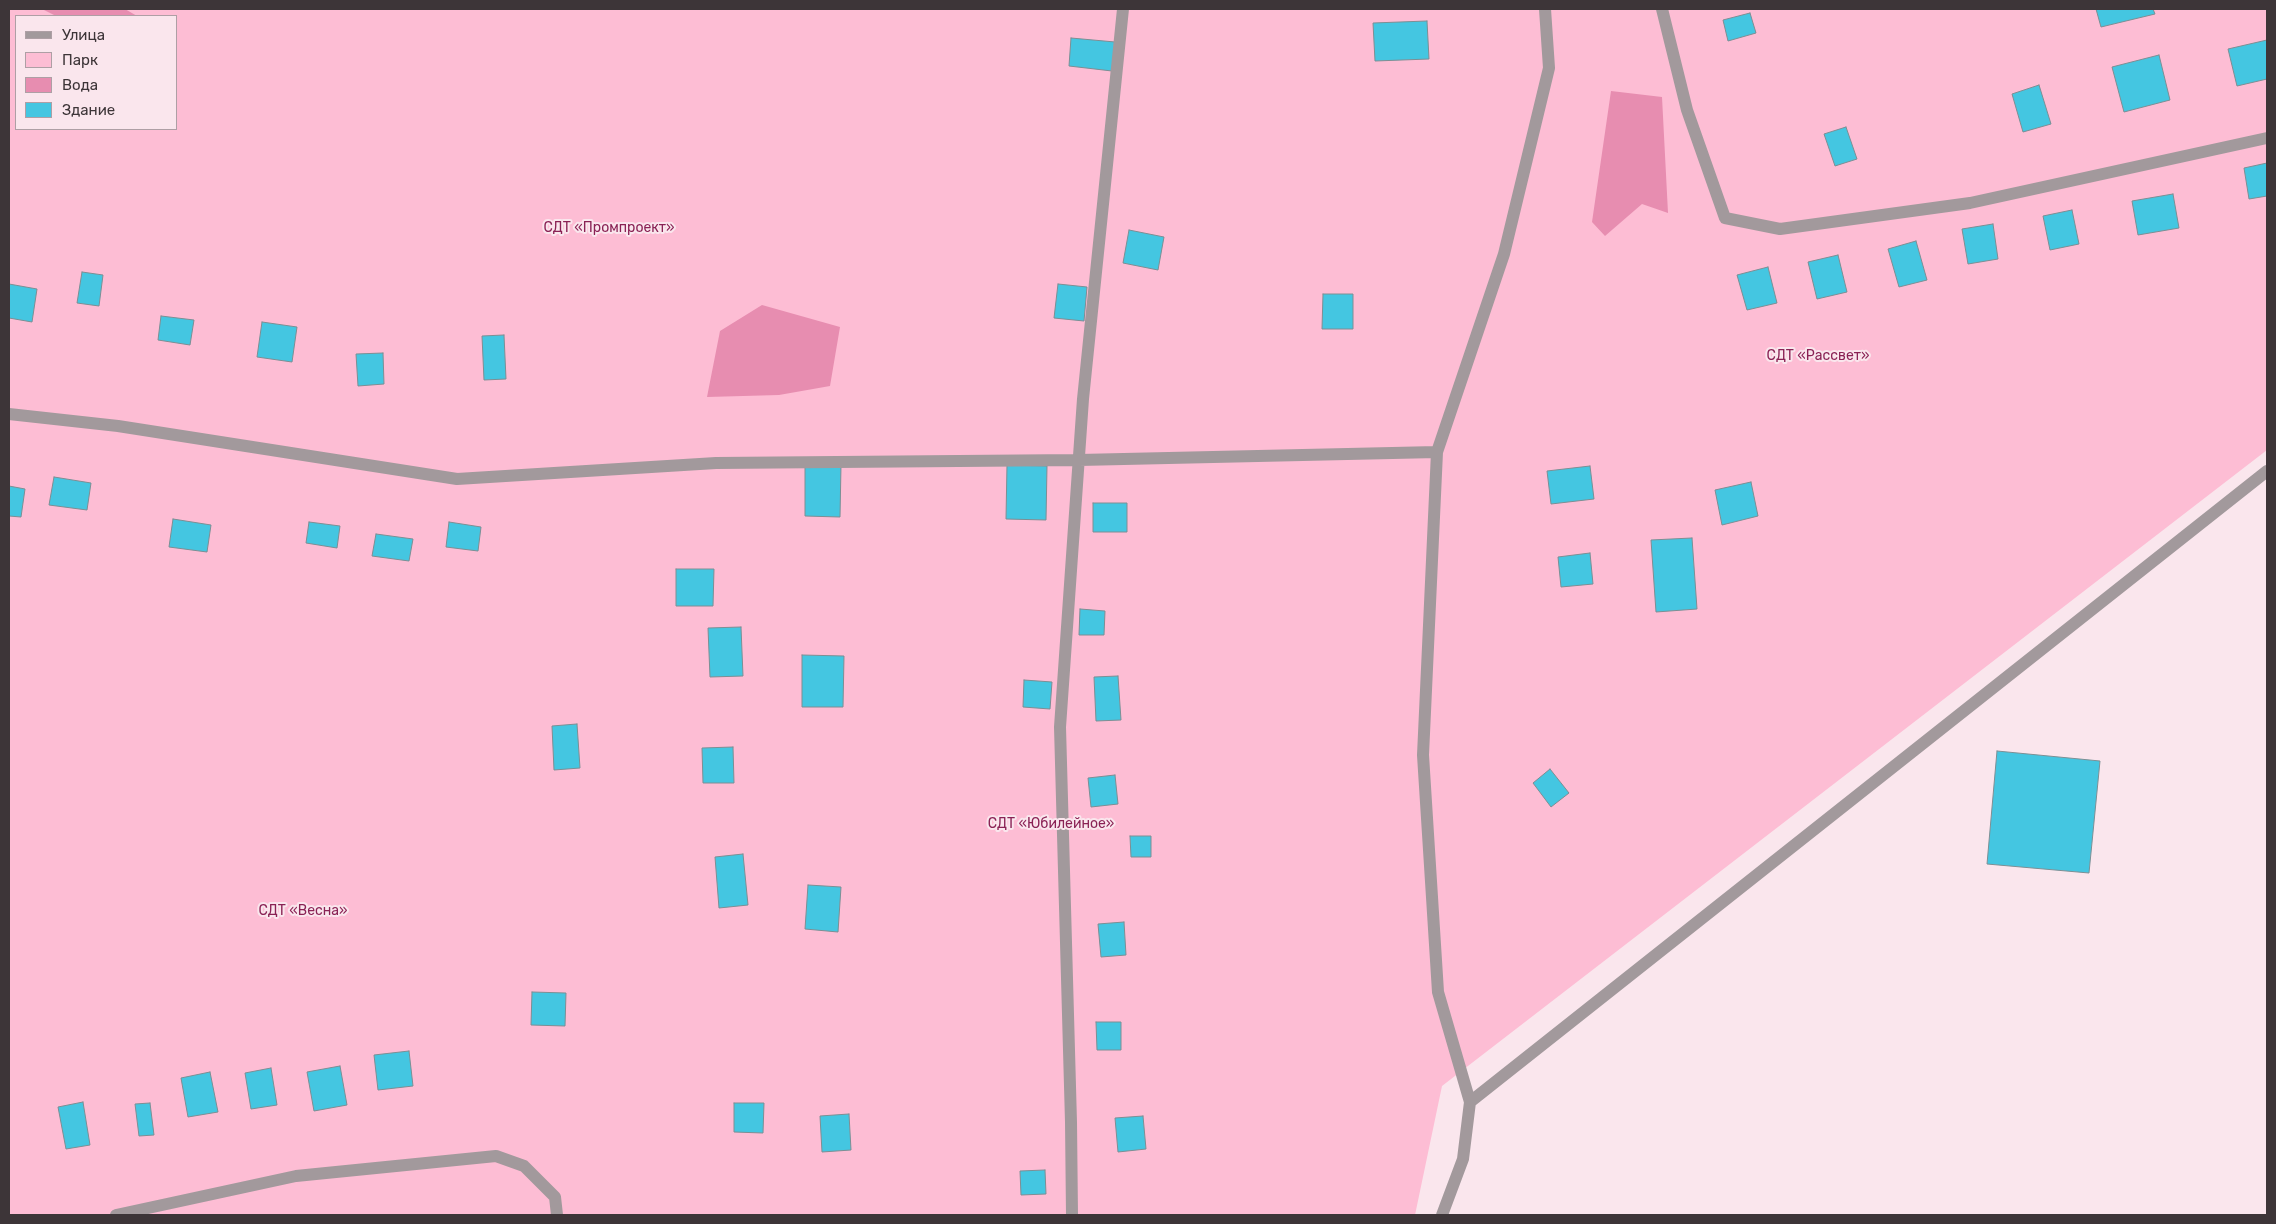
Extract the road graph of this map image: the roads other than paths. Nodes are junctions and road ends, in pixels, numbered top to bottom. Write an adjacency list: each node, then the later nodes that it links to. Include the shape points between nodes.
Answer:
1 (1123, 9): 7 (lane)
2 (1545, 9): 6 (lane, via 1549,68 1504,254)
3 (1662, 9): 4 (lane, via 1688,110 1725,218 1780,228 1970,203)
4 (2267, 138)
5 (9, 414): 7 (lane, via 118,426 457,479 716,463)
6 (1437, 452): 7 (lane); 9 (lane, via 1423,755 1438,992)
7 (1079, 460): 12 (lane, via 1060,727)
8 (2267, 471): 9 (lane)
9 (1470, 1102): 13 (lane, via 1463,1159)
10 (116, 1215): 11 (lane, via 296,1176 496,1156 524,1166 556,1197)
11 (557, 1215)
12 (1072, 1215)
13 (1442, 1215)

